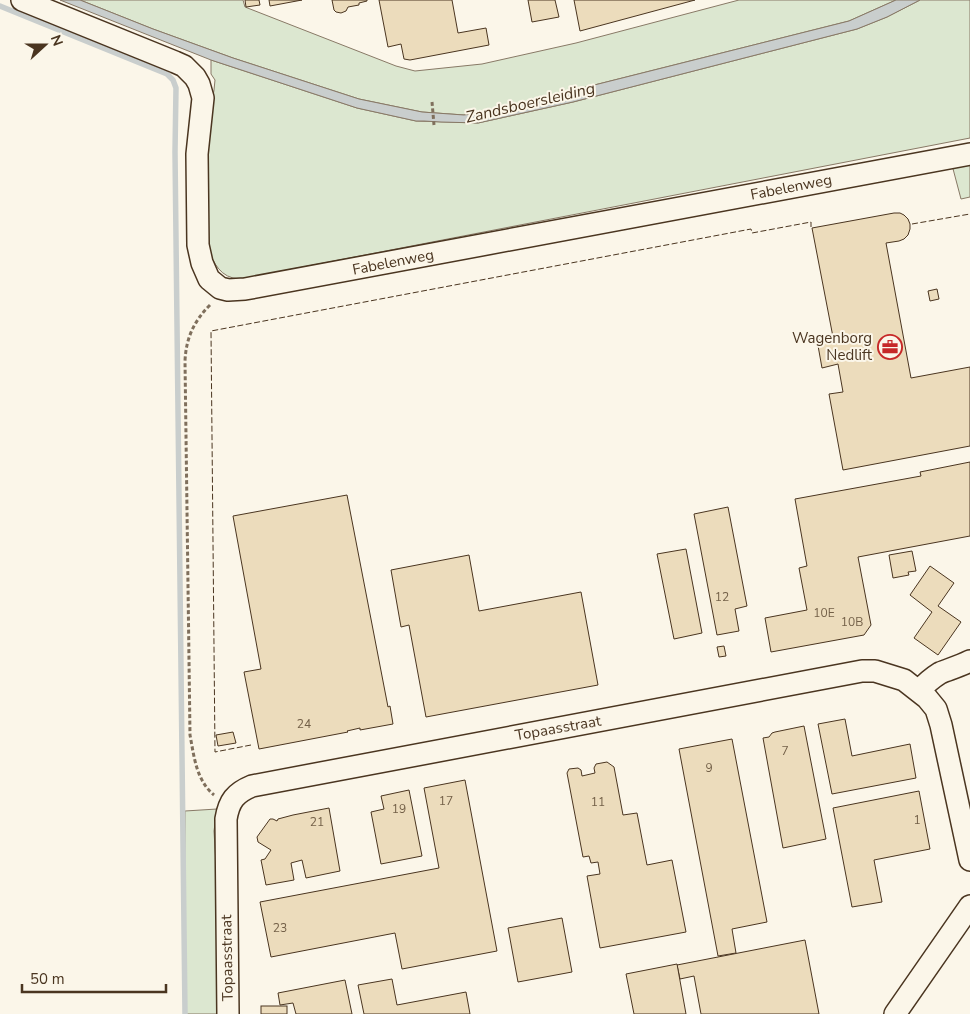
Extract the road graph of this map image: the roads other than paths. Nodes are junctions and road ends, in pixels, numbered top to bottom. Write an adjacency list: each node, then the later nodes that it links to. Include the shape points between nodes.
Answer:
1 (22, 0): 2 (street, Fabelenweg, via 184,66 195,77 203,98 197,154 199,254 209,279 228,290 255,288)
2 (970, 154)
3 (970, 661): 4 (street, via 940,674)
4 (918, 691): 5 (street, Topaasstraat, via 936,709 942,725); 7 (street, Topaasstraat, via 904,680 875,671 862,671 241,790 228,807 226,819)
5 (970, 860)
6 (970, 906): 8 (street)
7 (228, 1014)
8 (896, 1014)

